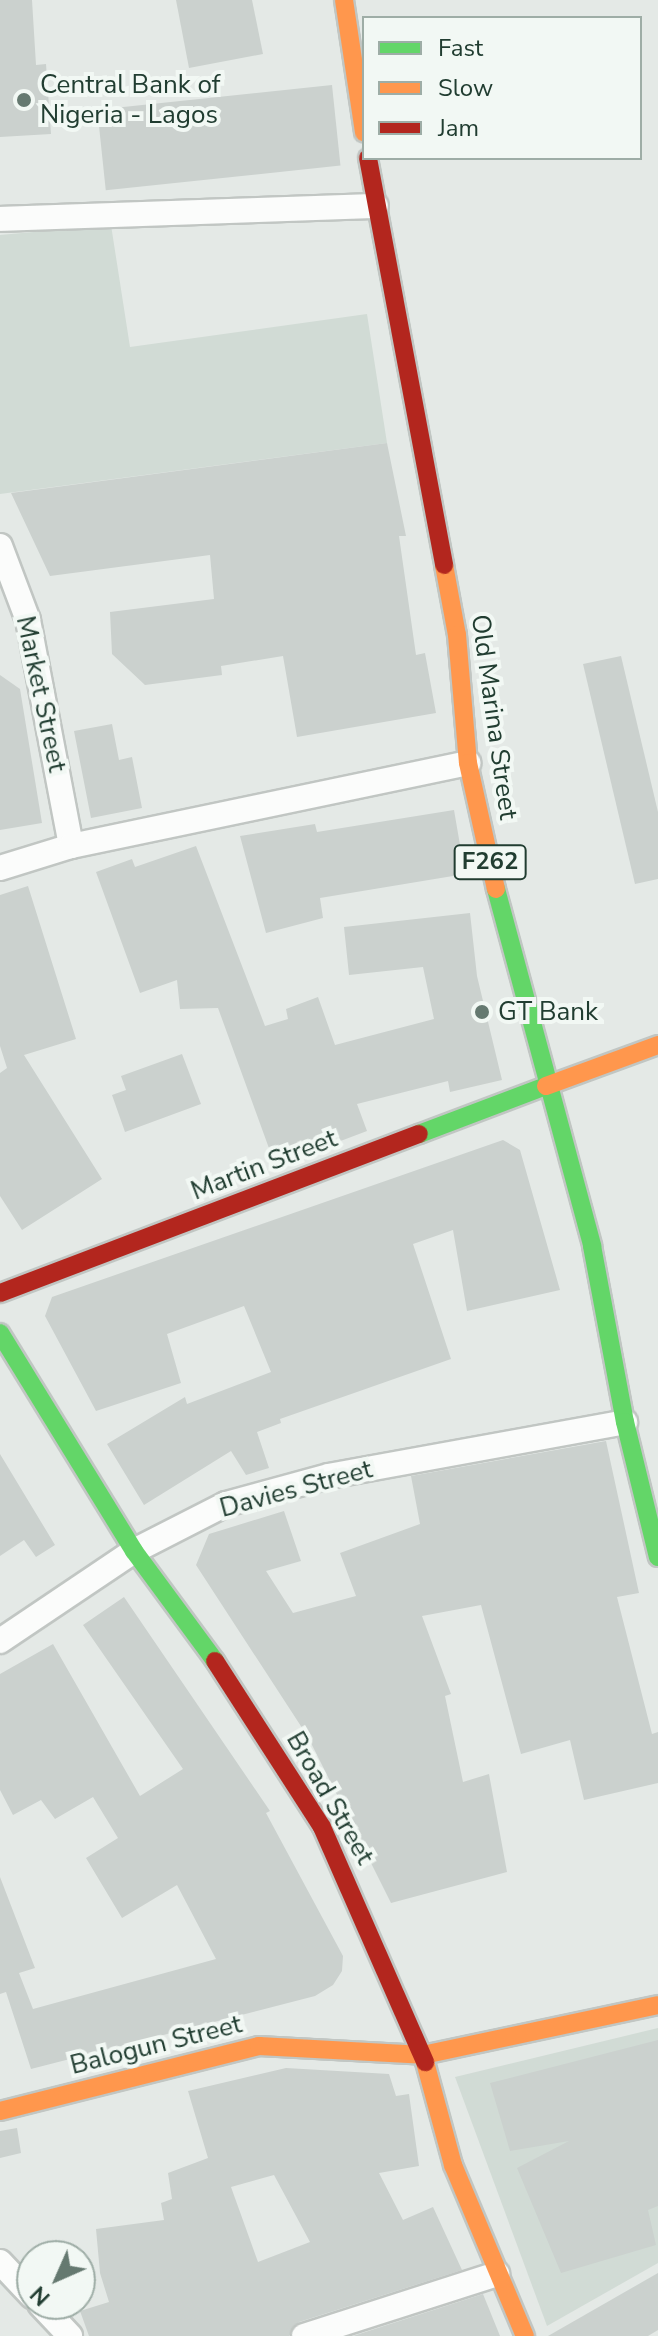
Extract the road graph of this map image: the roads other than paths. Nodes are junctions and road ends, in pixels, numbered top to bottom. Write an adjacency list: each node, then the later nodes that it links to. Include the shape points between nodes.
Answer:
1 (344, 0): 2 (main road)
2 (362, 120)
3 (368, 160): 4 (main road, Old Marina Street / F262)
4 (376, 206): 5 (street); 7 (main road, Old Marina Street / F262, via 457,635)
5 (0, 219)
6 (0, 546): 8 (street, Market Street, via 28,620)
7 (468, 763): 8 (street); 11 (main road, Old Marina Street / F262)
8 (71, 846): 9 (street)
9 (0, 868)
10 (658, 1045): 11 (main road, Martin Street)
11 (546, 1086): 12 (main road, Martin Street); 14 (main road, Old Marina Street / F262, via 592,1246)
12 (0, 1293)
13 (0, 1333): 15 (main road, Broad Street)
14 (625, 1422): 15 (street, Davies Street, via 329,1476 226,1504); 16 (main road, Old Marina Street / F262)
15 (134, 1551): 17 (street, Davies Street); 19 (main road, Broad Street, via 234,1687 322,1827)
16 (658, 1557)
17 (0, 1641)
18 (658, 2005): 19 (main road, Balogun Street)
19 (423, 2055): 20 (main road, Balogun Street, via 259,2046); 22 (main road, Broad Street, via 453,2165)
20 (0, 2111)
21 (0, 2262): 23 (street)
22 (497, 2274): 26 (street); 27 (main road, Broad Street)
23 (16, 2279)
24 (55, 2320): 25 (street)
25 (70, 2336)
26 (304, 2336)
27 (525, 2336)

